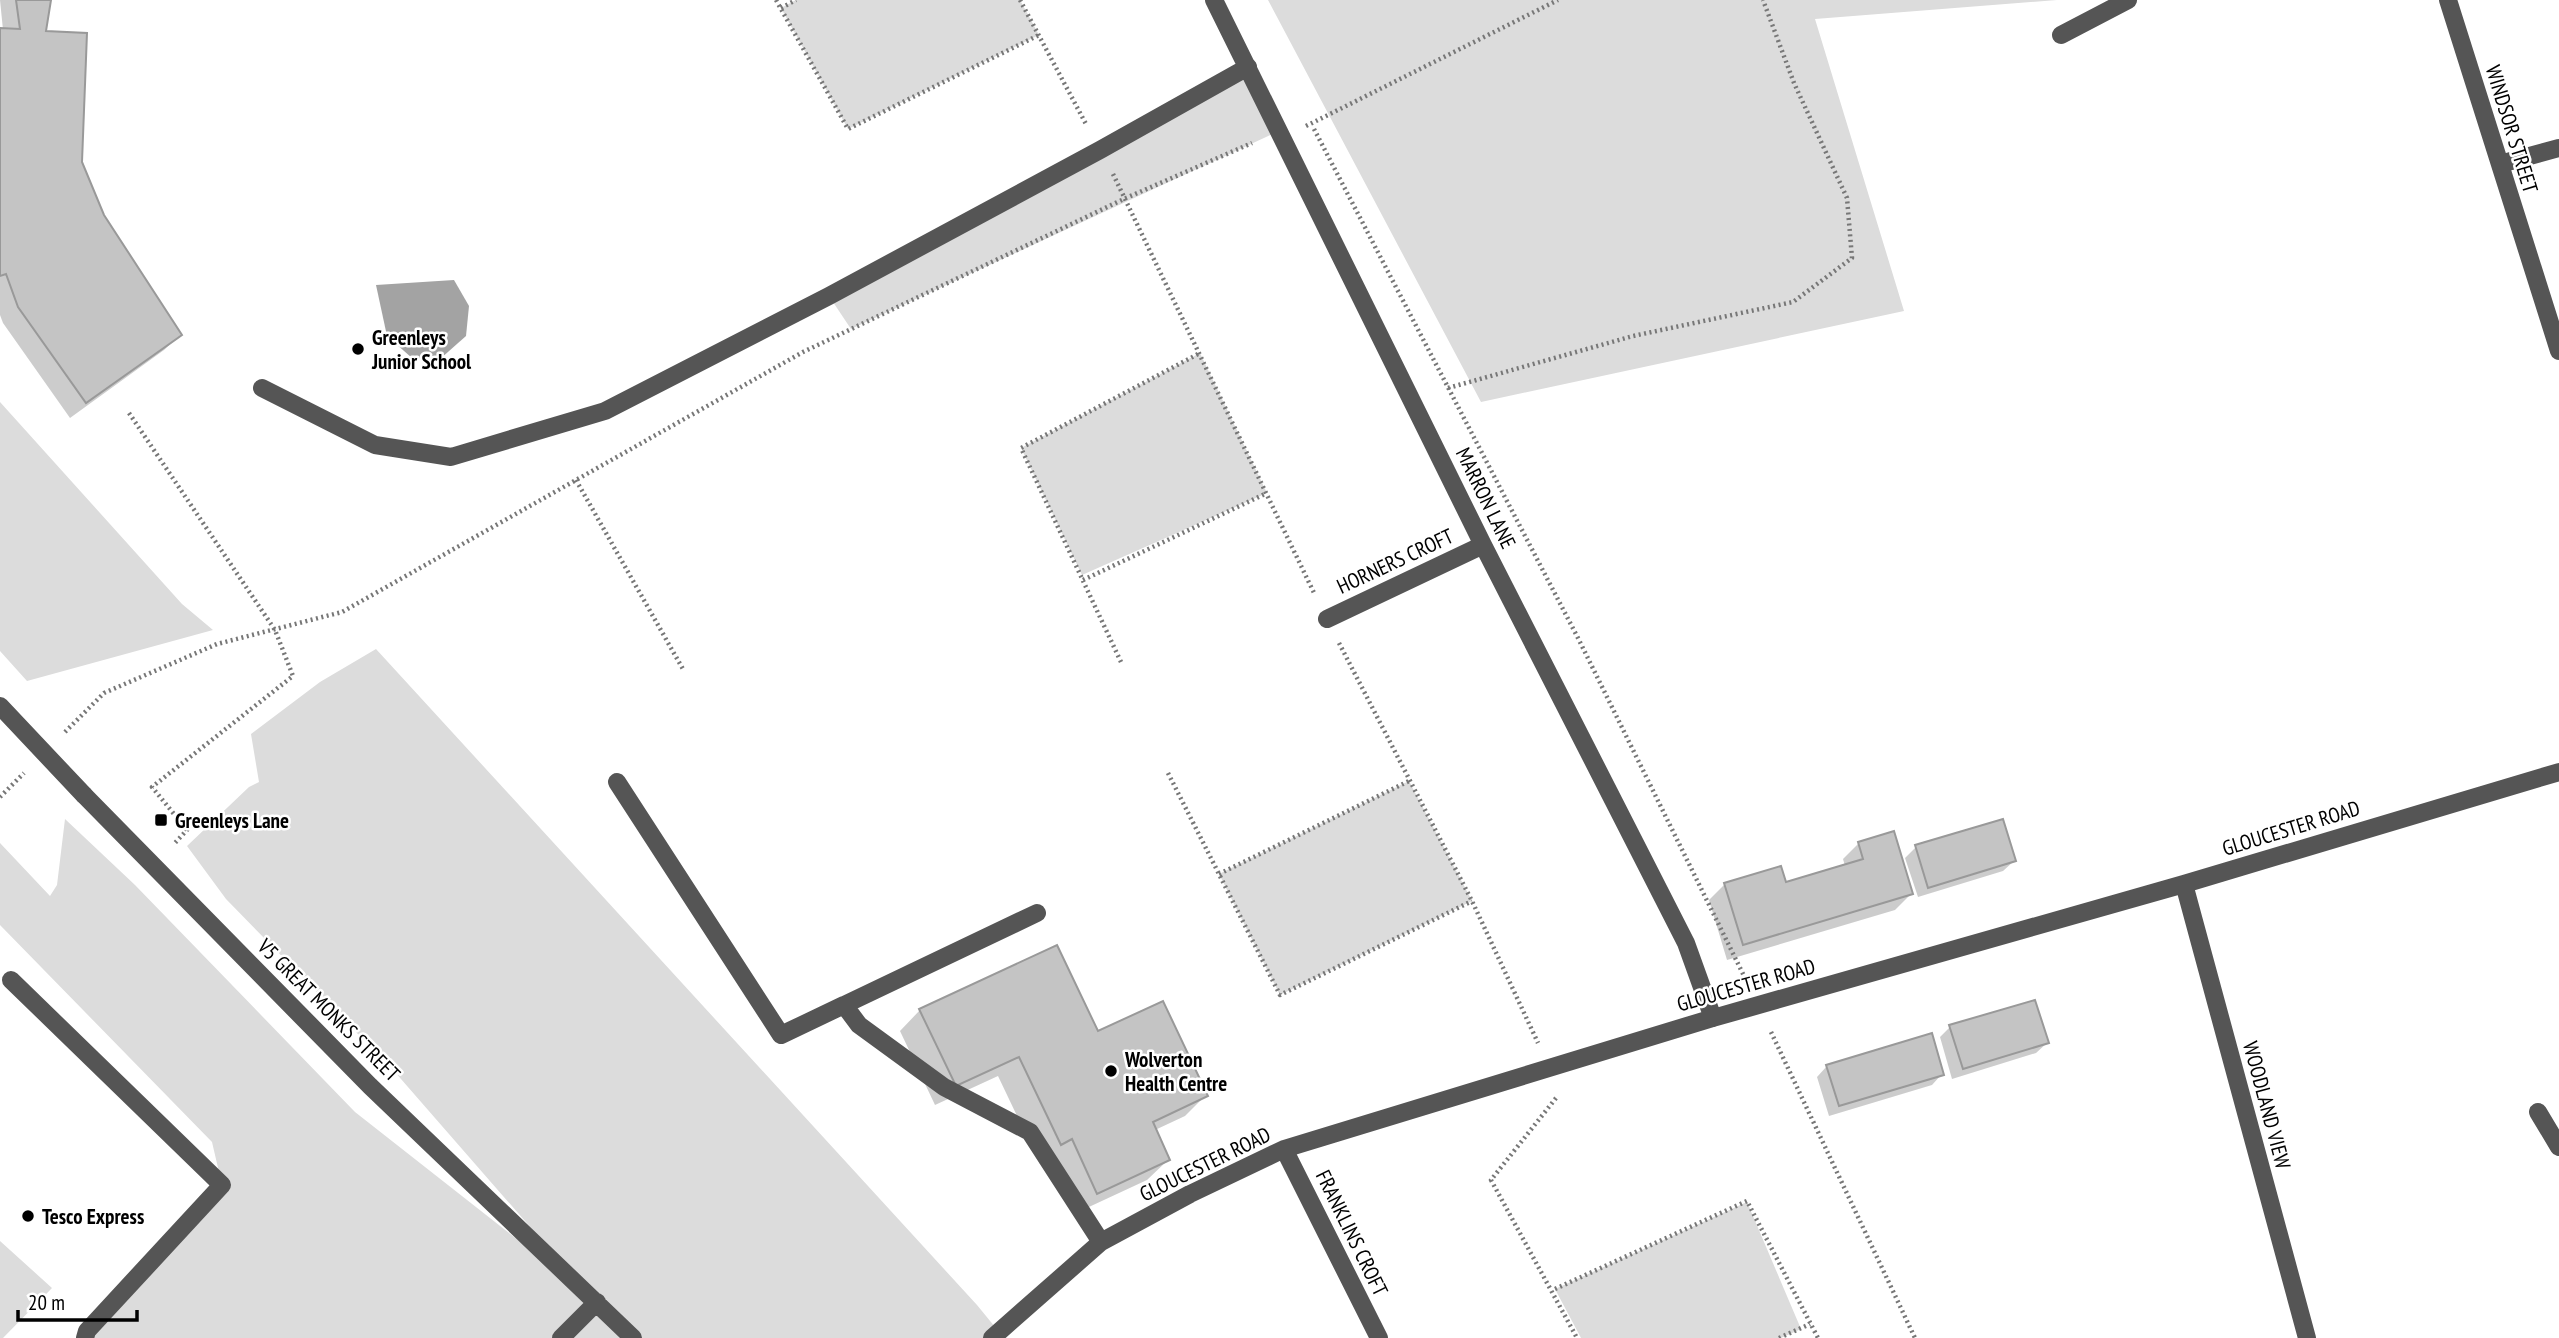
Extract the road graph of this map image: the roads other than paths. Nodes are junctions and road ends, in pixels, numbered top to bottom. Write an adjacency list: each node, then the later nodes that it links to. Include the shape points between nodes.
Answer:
1 (1214, 0): 5 (street, MARRON LANE)
2 (2128, 0): 4 (street)
3 (2448, 0): 7 (street, WINDSOR STREET)
4 (2061, 35)
5 (1248, 67): 9 (street, via 828,296 605,411 451,457 375,445); 10 (street, MARRON LANE)
6 (2559, 148): 7 (street)
7 (2500, 164): 8 (street, WINDSOR STREET)
8 (2559, 351)
9 (262, 388)
10 (1483, 545): 11 (street, HORNERS CROFT); 19 (street, MARRON LANE, via 1686,943)
11 (1327, 619)
12 (0, 706): 24 (street, V5 GREAT MONKS STREET, bridge, via 370,1086)
13 (2559, 772): 15 (street, GLOUCESTER ROAD)
14 (617, 782): 18 (street, via 781,1035)
15 (2184, 884): 19 (street, GLOUCESTER ROAD); 30 (street, WOODLAND VIEW)
16 (1037, 913): 18 (street)
17 (11, 980): 25 (street, via 222,1185)
18 (845, 1005): 23 (street, via 859,1025 944,1087 1030,1132)
19 (1713, 1018): 22 (street, GLOUCESTER ROAD)
20 (2538, 1112): 21 (street)
21 (2559, 1147)
22 (1284, 1149): 23 (street, GLOUCESTER ROAD); 29 (street, FRANKLINS CROFT)
23 (1101, 1242): 28 (street, GLOUCESTER ROAD)
24 (597, 1302): 26 (street); 27 (street, V5 GREAT MONKS STREET)
25 (85, 1338)
26 (561, 1338)
27 (633, 1338)
28 (992, 1338)
29 (1378, 1338)
30 (2307, 1338)

